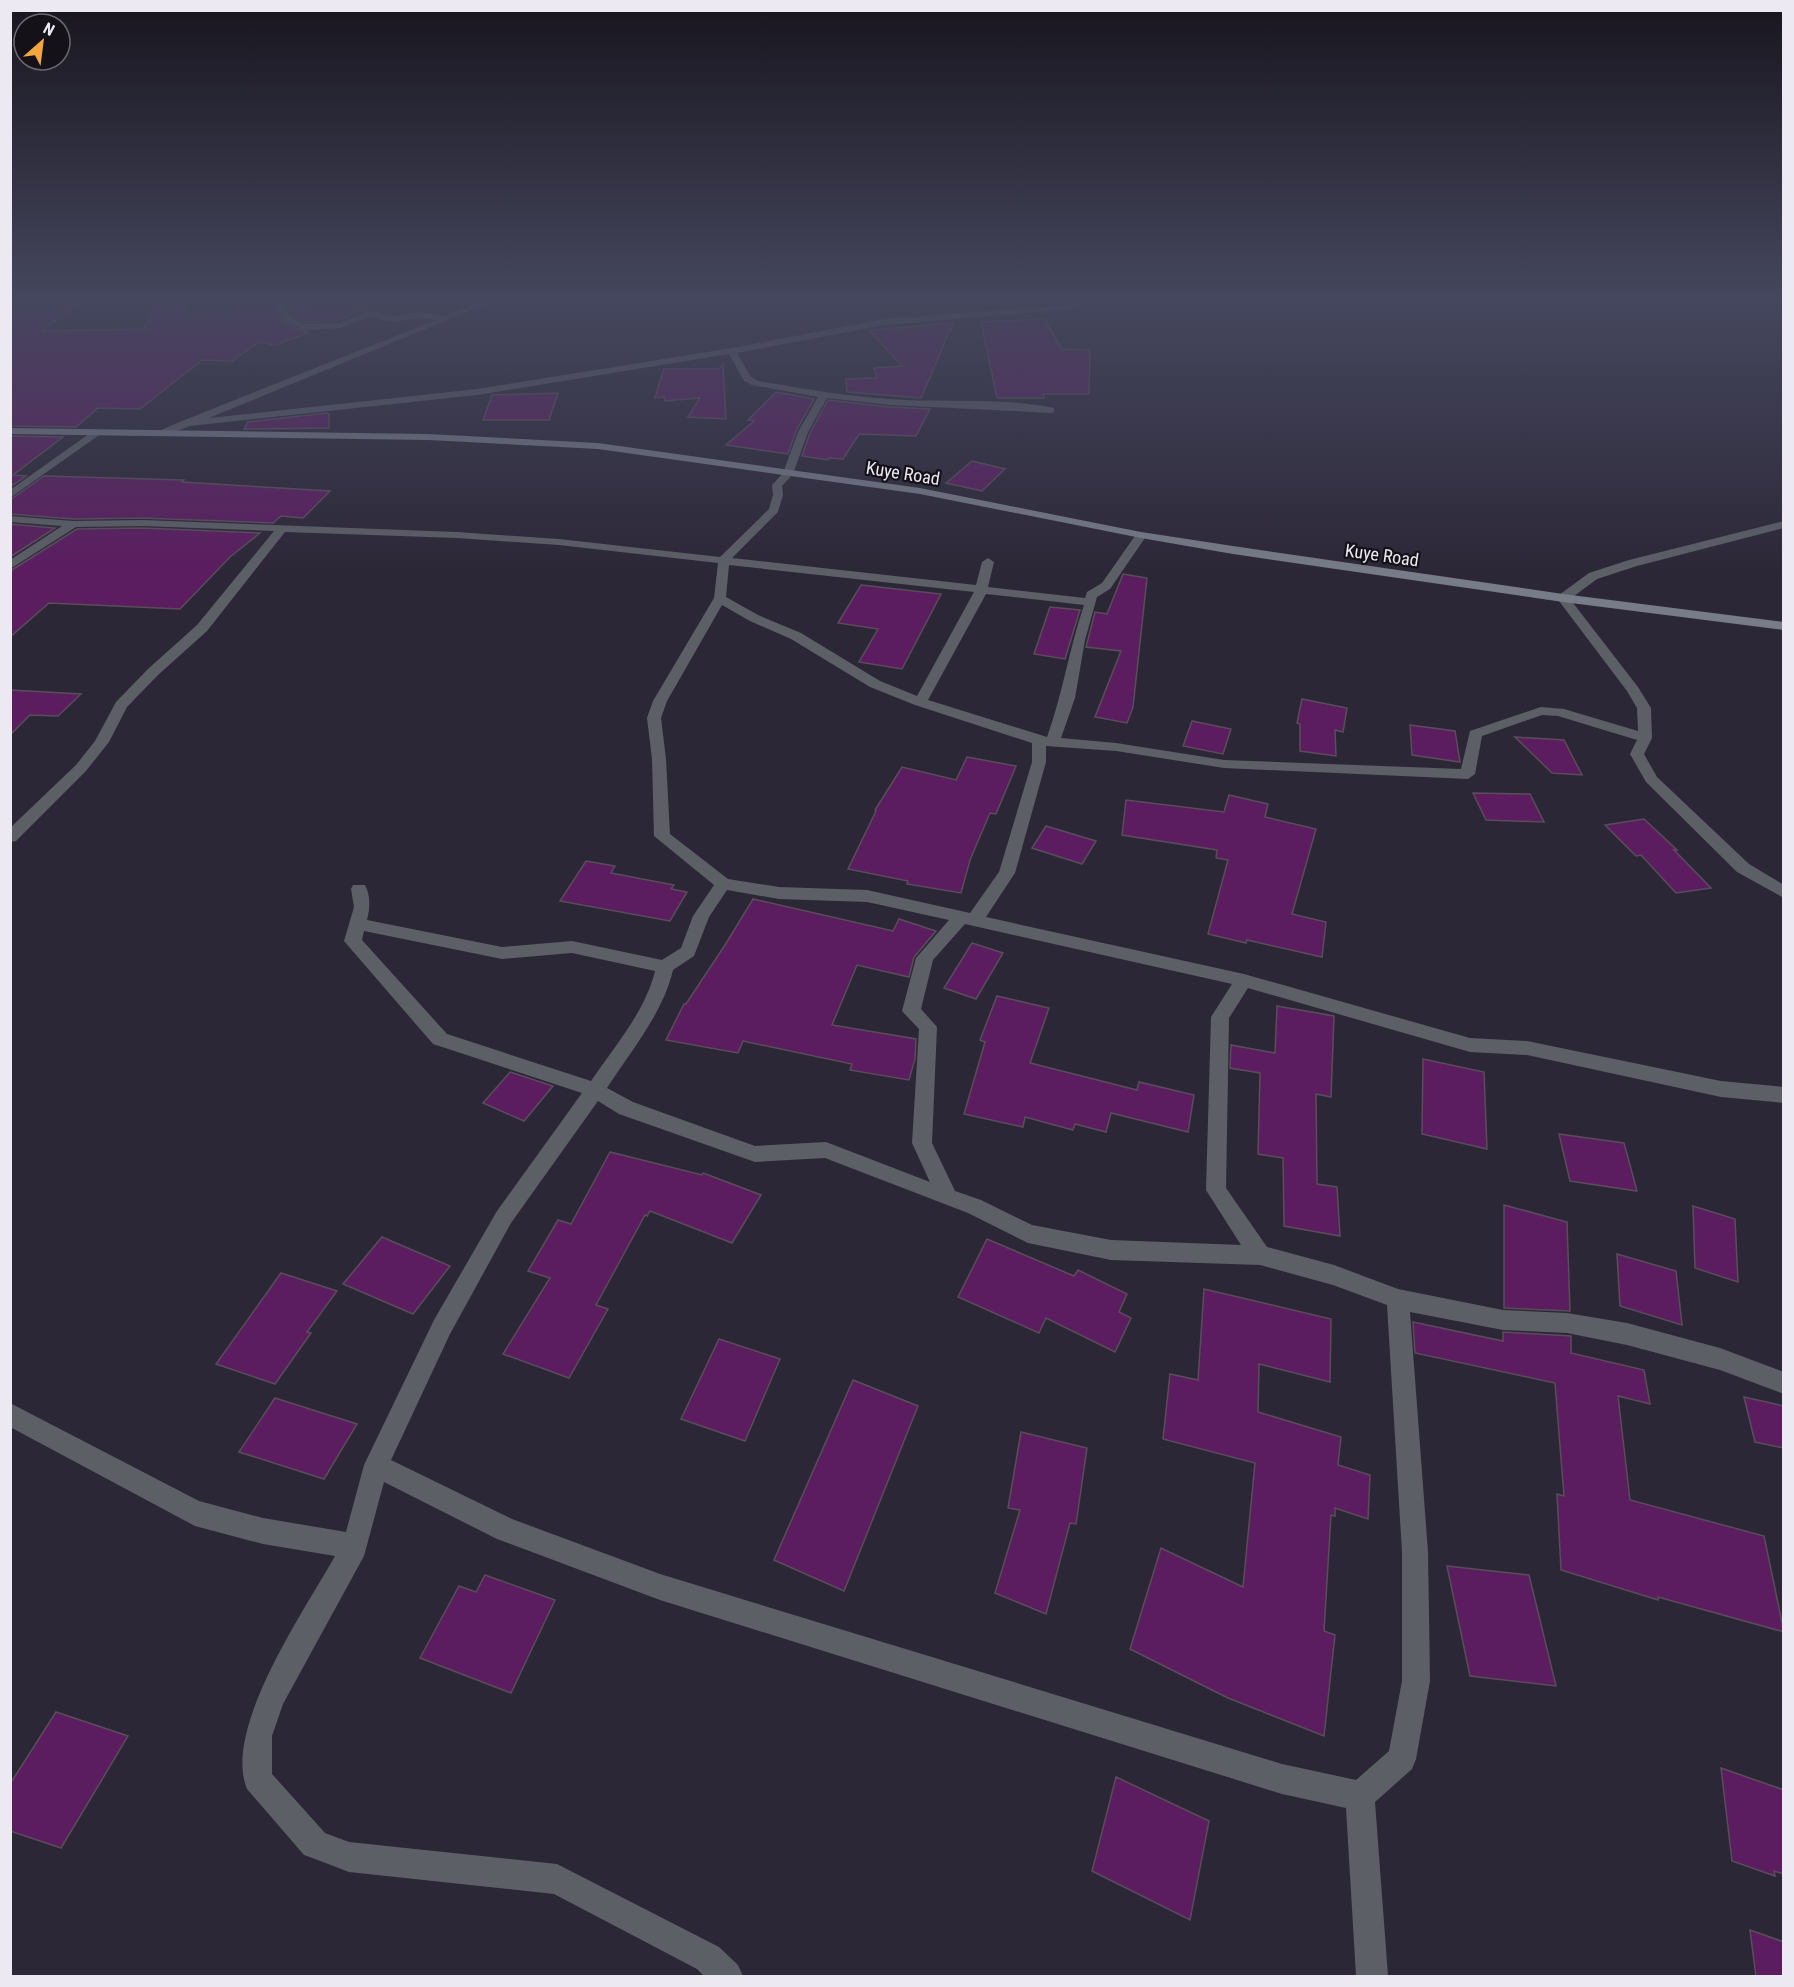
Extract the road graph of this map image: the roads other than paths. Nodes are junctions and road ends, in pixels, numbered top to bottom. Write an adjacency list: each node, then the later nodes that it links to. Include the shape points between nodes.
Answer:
1 (272, 389): 6 (street)
2 (497, 389): 6 (street)
3 (788, 389): 4 (street)
4 (824, 395): 5 (street); 10 (street, via 803,432)
5 (1051, 410)
6 (186, 423): 8 (street)
7 (10, 431): 9 (street, Kuye Road)
8 (165, 432): 9 (street, Kuye Road); 10 (street, Kuye Road, via 513,440 598,446)
9 (97, 433): 11 (street)
10 (788, 474): 16 (street, Kuye Road, via 920,491); 17 (street, via 777,485 774,510)
11 (10, 495)
12 (10, 519): 13 (street)
13 (73, 524): 15 (street); 19 (street)
14 (1784, 524): 22 (street, via 1593,576)
15 (281, 530): 17 (street, via 457,535); 28 (street, via 202,628 121,705 102,741 81,768)
16 (1141, 535): 22 (street, Kuye Road); 23 (street, via 1106,586 1091,595)
17 (724, 560): 20 (street); 21 (street)
18 (988, 562): 20 (street)
19 (10, 566)
20 (981, 591): 23 (street); 25 (street)
21 (720, 598): 25 (street, via 796,636 875,684); 29 (street, via 654,718 662,836)
22 (1563, 598): 24 (street, Kuye Road); 26 (street, via 1644,708)
23 (1091, 602): 27 (street, via 1068,698)
24 (1784, 626)
25 (920, 702): 27 (street)
26 (1645, 738): 27 (street, via 1559,712 1540,711 1475,734 1468,774 1224,764 1116,747); 31 (street, via 1637,754 1651,779 1743,868)
27 (1046, 741): 32 (street, via 1007,873)
28 (10, 837)
29 (723, 884): 32 (street, via 779,892 867,896); 34 (street, via 701,916 688,952)
30 (360, 889): 33 (street, via 363,907)
31 (1784, 893)
32 (969, 917): 35 (street); 38 (street, via 925,958 910,1011 927,1028 922,1143)
33 (358, 924): 34 (street, via 502,953 572,947); 36 (street, via 353,941 440,1040)
34 (665, 968): 36 (street, via 660,987 642,1020)
35 (1244, 980): 37 (street, via 1436,1034 1465,1046 1527,1048 1721,1089); 39 (street, via 1220,1017 1216,1190)
36 (595, 1090): 38 (street, via 626,1108 755,1154 826,1150); 43 (street, via 504,1217 442,1327)
37 (1784, 1095)
38 (948, 1198): 39 (street, via 974,1206 1028,1234 1111,1250)
39 (1260, 1255): 40 (street, via 1334,1275)
40 (1398, 1299): 41 (street, via 1503,1320 1567,1323 1627,1334 1720,1359); 45 (street, via 1415,1552 1416,1681 1402,1759)
41 (1784, 1383)
42 (12, 1416): 44 (street, via 195,1513 262,1531)
43 (376, 1465): 44 (street); 45 (street, via 506,1530 660,1587 1281,1779)
44 (355, 1547): 46 (street, via 271,1698 258,1736 257,1779 315,1844 349,1857 557,1879 708,1958)
45 (1360, 1796): 47 (street)
46 (727, 1977)
47 (1372, 1977)

